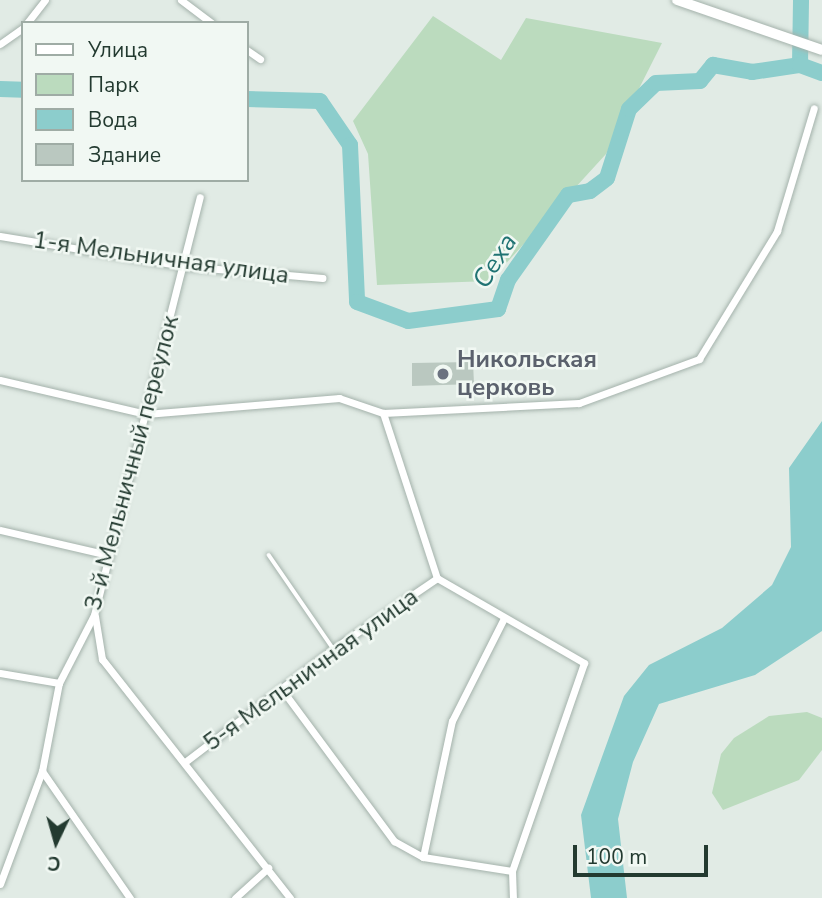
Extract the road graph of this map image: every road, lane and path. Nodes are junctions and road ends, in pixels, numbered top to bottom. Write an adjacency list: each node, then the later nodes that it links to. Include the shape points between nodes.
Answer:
1 (45, 0): 4 (street)
2 (181, 0): 5 (street)
3 (677, 0): 8 (street)
4 (29, 21)
5 (208, 21)
6 (21, 29): 7 (street)
7 (0, 44)
8 (821, 50)
9 (248, 51): 10 (street)
10 (260, 59)
11 (814, 108): 17 (street, via 777,231 698,359 579,403)
12 (200, 197): 14 (street, 3-й Мельничный переулок)
13 (0, 236): 14 (street, 1-я Мельничная улица)
14 (183, 266): 15 (street, 1-я Мельничная улица); 18 (street, 3-й Мельничный переулок)
15 (322, 278)
16 (0, 380): 18 (street)
17 (383, 413): 18 (street, via 339,398); 22 (street)
18 (146, 414): 20 (street, 3-й Мельничный переулок)
19 (0, 530): 20 (street)
20 (108, 555): 23 (street, 3-й Мельничный переулок)
21 (269, 555): 25 (lane)
22 (437, 578): 24 (street); 25 (street, 5-я Мельничная улица)
23 (94, 615): 27 (street, 3-й Мельничный переулок); 29 (street, via 102,659)
24 (504, 618): 31 (street, via 452,721); 33 (street, via 584,663)
25 (333, 649): 28 (street, 5-я Мельничная улица)
26 (0, 673): 27 (street)
27 (59, 684): 30 (street, 3-й Мельничный переулок)
28 (283, 691): 29 (street, 5-я Мельничная улица); 31 (street, via 394,841)
29 (186, 762): 32 (street)
30 (42, 771): 34 (street, 3-й Мельничный переулок); 35 (street)
31 (423, 858): 33 (street)
32 (268, 868): 36 (street); 37 (street)
33 (512, 871): 38 (street)
34 (0, 884)
35 (130, 898)
36 (235, 898)
37 (290, 898)
38 (513, 898)

